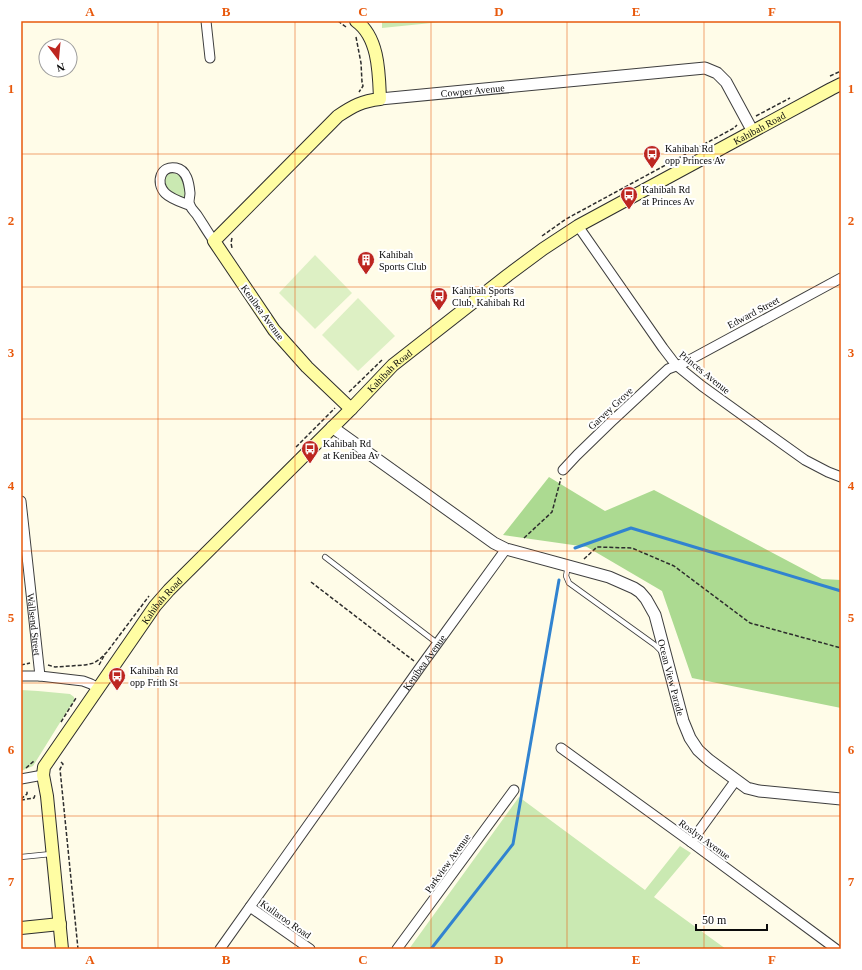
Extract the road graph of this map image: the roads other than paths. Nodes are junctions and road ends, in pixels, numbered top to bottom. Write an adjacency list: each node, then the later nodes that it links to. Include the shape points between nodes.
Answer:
1 (206, 21): 3 (street)
2 (353, 25): 5 (main road, via 367,32 372,43 378,66)
3 (210, 58)
4 (841, 84): 6 (main road, Kahibah Road)
5 (380, 99): 6 (street, Cowper Avenue, via 706,68 726,82); 9 (main road, Cowper Avenue, via 360,103 338,116)
6 (752, 130): 8 (main road, Kahibah Road)
7 (189, 205): 9 (street, Kenibea Avenue)
8 (578, 226): 11 (street, Princes Avenue); 12 (main road, Kahibah Road, via 513,271 393,365)
9 (214, 241): 12 (main road, Kenibea Avenue, via 274,330 307,367)
10 (841, 278): 11 (street, Edward Street)
11 (676, 365): 14 (street, Garvey Grove, via 668,369); 15 (street, Princes Avenue, via 805,460)
12 (351, 409): 13 (main road, Kahibah Road)
13 (332, 427): 18 (street, via 484,537); 25 (main road, Kahibah Road, via 155,606)
14 (563, 470)
15 (841, 477)
16 (21, 501): 17 (street, Wallsend Street)
17 (22, 523): 24 (street, Wallsend Street)
18 (506, 549): 20 (street, Ocean View Parade); 21 (street, Kenibea Avenue)
19 (326, 557): 21 (lane)
20 (572, 567): 22 (lane, via 566,576 569,583); 22 (street, Ocean View Parade, via 610,578 640,592 655,615)
21 (437, 643): 35 (street, Kenibea Avenue)
22 (666, 656): 29 (street, Ocean View Parade, via 690,738 698,750)
23 (21, 676): 24 (street)
24 (40, 676): 25 (street, via 82,681)
25 (98, 688): 27 (main road, Kahibah Road, via 47,762)
26 (561, 748): 32 (street, Roslyn Avenue)
27 (42, 775): 28 (street); 33 (main road)
28 (21, 779)
29 (736, 780): 31 (street, Ocean View Parade, via 747,788 759,791); 32 (street)
30 (514, 790): 41 (street, Parkview Avenue)
31 (841, 799)
32 (691, 842): 42 (street, Roslyn Avenue)
33 (53, 854): 34 (lane); 36 (main road)
34 (21, 857)
35 (250, 907): 39 (street, Kenibea Avenue); 40 (street, Kullaroo Road)
36 (60, 924): 37 (main road); 38 (main road)
37 (21, 928)
38 (62, 949)
39 (220, 949)
40 (310, 949)
41 (398, 949)
42 (836, 949)

